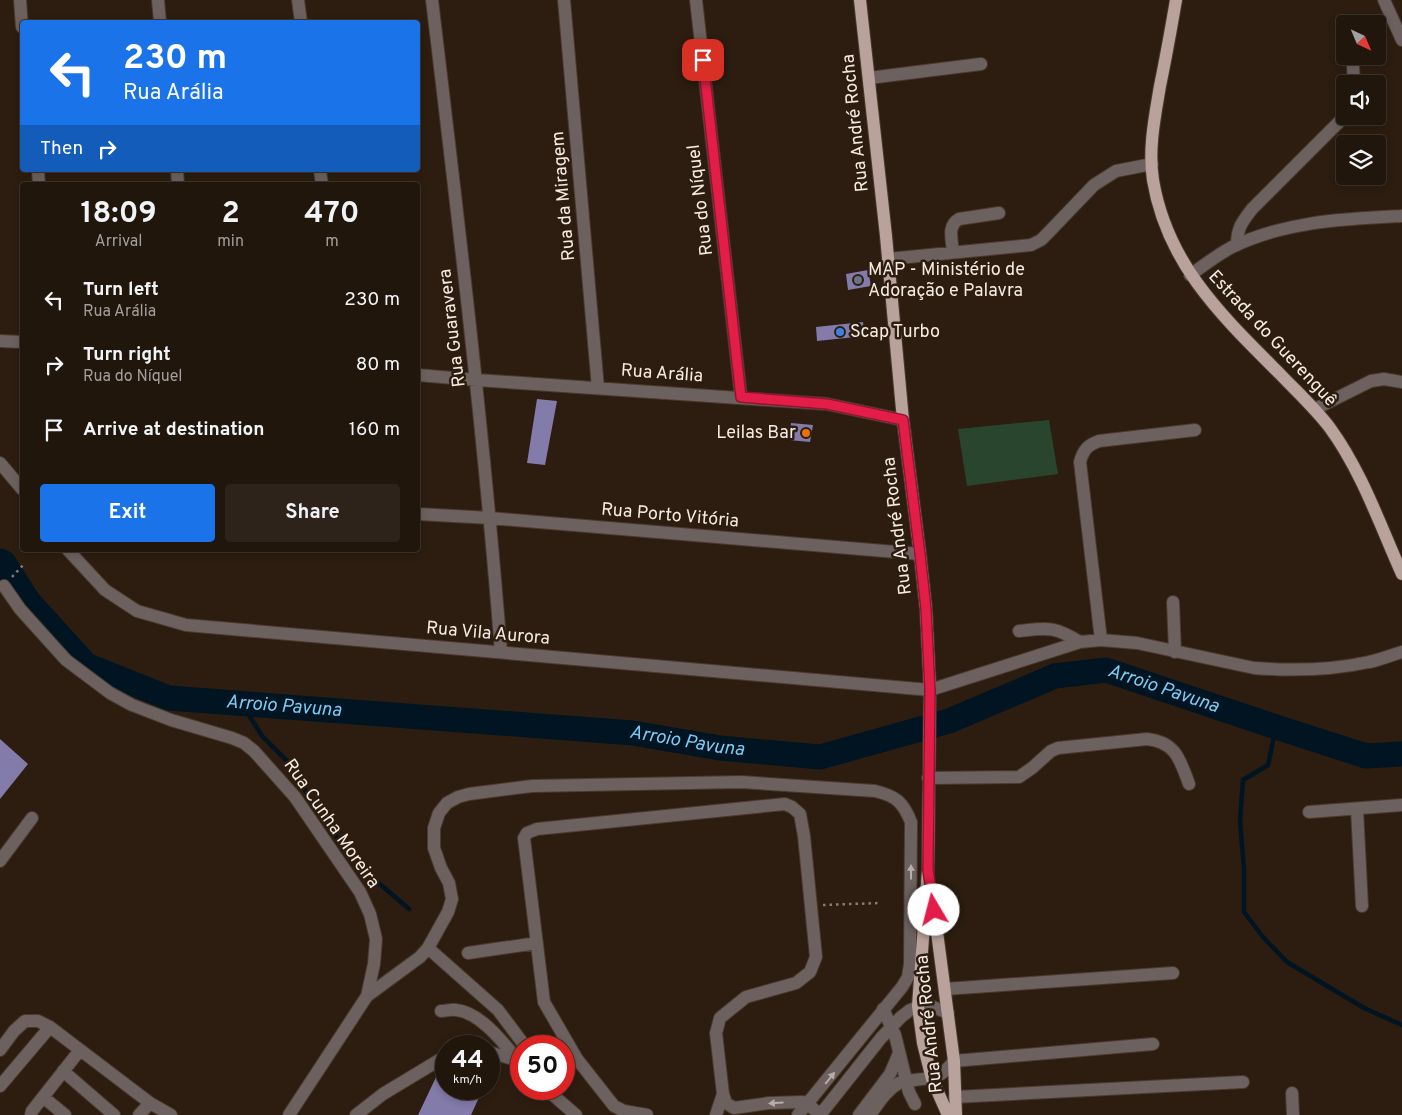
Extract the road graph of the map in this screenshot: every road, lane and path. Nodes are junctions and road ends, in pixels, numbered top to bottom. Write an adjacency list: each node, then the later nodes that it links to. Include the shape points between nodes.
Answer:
1 (20, 0): 10 (street)
2 (158, 0): 11 (street)
3 (298, 0): 12 (street)
4 (432, 0): 29 (street, Rua Guaravera)
5 (564, 0): 31 (street, Rua da Miragem)
6 (696, 0): 32 (street, Rua do Níquel)
7 (860, 0): 17 (main road, Rua André Rocha)
8 (1176, 0): 19 (main road, Estrada do Guerenguê, via 1152,137)
9 (1384, 0): 13 (street)
10 (21, 20)
11 (160, 20)
12 (301, 20)
13 (1402, 40)
14 (981, 64): 17 (street)
15 (1353, 66): 16 (street)
16 (1354, 75)
17 (869, 78): 24 (main road, Rua André Rocha)
18 (1336, 125): 22 (street, via 1252,208 1241,222)
19 (1152, 164): 23 (street, via 1116,171 1094,185 1041,240 1031,244); 25 (main road, Estrada do Guerenguê, via 1154,186 1166,227)
20 (1000, 213): 23 (street, via 954,222 951,228)
21 (1402, 216): 22 (street, via 1312,222)
22 (1237, 245): 25 (street)
23 (953, 252): 24 (street)
24 (888, 260): 34 (main road, Rua André Rocha)
25 (1190, 275): 33 (main road, Estrada do Guerenguê, via 1241,335)
26 (0, 340): 27 (street)
27 (20, 342)
28 (420, 375): 29 (street, Rua Arália)
29 (477, 380): 31 (street, Rua Arália); 39 (street, Rua Guaravera)
30 (1402, 382): 33 (street, via 1371,381)
31 (598, 388): 32 (street, Rua Arália)
32 (741, 397): 34 (street, Rua Arália, via 827,404)
33 (1315, 410): 43 (main road, Estrada do Guerenguê, via 1342,446)
34 (903, 420): 41 (main road, Rua André Rocha)
35 (1195, 430): 47 (street, via 1099,441 1090,444 1081,455)
36 (0, 463): 37 (street)
37 (20, 487)
38 (420, 514): 39 (street, Rua Porto Vitória)
39 (490, 518): 41 (street, Rua Porto Vitória); 49 (street, Rua Guaravera)
40 (70, 552): 49 (street, Rua Vila Aurora, via 105,590 137,611 186,625)
41 (920, 554): 52 (main road, Rua André Rocha)
42 (24, 564): 44 (path)
43 (1402, 574)
44 (4, 586): 69 (street, Rua Cunha Moreira, via 20,610 66,660 103,688 132,705 244,743 267,764 295,797 360,892 370,914 376,940)
45 (1173, 602): 50 (street)
46 (1019, 631): 48 (street, via 1059,630)
47 (1101, 640): 48 (street); 50 (street, via 1137,643)
48 (1080, 642): 52 (street)
49 (501, 652): 52 (street, Rua Vila Aurora)
50 (1175, 652): 51 (street, via 1271,670 1369,662)
51 (1402, 652)
52 (930, 693): 53 (main road, Rua André Rocha)
53 (928, 778): 54 (street, via 1019,777 1058,748 1147,739 1159,740 1172,748); 60 (main road, Rua André Rocha)
54 (1189, 784)
55 (1402, 805): 56 (street)
56 (1357, 809): 57 (street); 63 (street)
57 (1309, 812)
58 (32, 818): 59 (street)
59 (0, 860)
60 (928, 870): 68 (main road, Rua André Rocha); 71 (main road, Rua André Rocha)
61 (880, 903): 62 (path)
62 (812, 905): 64 (street, via 800,814 785,804 537,829 524,838); 89 (street, via 816,957 810,972 796,983 746,997 720,1018 716,1033)
63 (1362, 906)
64 (537, 943): 66 (street); 105 (street, via 544,1002 577,1059 614,1106)
65 (428, 948): 69 (street, via 411,965); 70 (street, one-way to 65, via 908,977 910,964 911,822 906,808 888,794 875,790 731,782 532,786 458,797 439,813 434,828 434,848 452,899); 77 (street, via 498,1010)
66 (468, 953)
67 (1173, 973): 68 (street)
68 (945, 989): 73 (main road, Rua André Rocha)
69 (367, 996): 102 (street, Rua Cunha Moreira)
70 (888, 1004): 74 (street); 76 (street); 96 (street, one-way to 70)
71 (918, 1006): 73 (street, via 932,1006); 74 (street); 86 (main road, Rua André Rocha)
72 (441, 1012): 81 (street, via 464,1011 482,1022)
73 (948, 1014): 83 (main road, Rua André Rocha)
74 (901, 1017): 76 (street)
75 (50, 1027): 79 (street, via 38,1021 25,1021); 80 (street); 88 (street)
76 (891, 1028): 82 (street); 108 (street)
77 (517, 1035)
78 (1152, 1044): 83 (street)
79 (0, 1050)
80 (80, 1050): 85 (street); 95 (street)
81 (510, 1051)
82 (899, 1053): 91 (street); 109 (street, via 890,1074)
83 (954, 1061): 86 (street, via 946,1071); 93 (main road, Rua André Rocha)
84 (435, 1063): 103 (street, via 383,1094)
85 (63, 1071): 92 (street); 99 (street)
86 (932, 1079): 91 (street); 111 (main road, Rua André Rocha)
87 (1242, 1082): 93 (street)
88 (0, 1086)
89 (723, 1094): 96 (street, one-way to 89, via 770,1103 734,1108 726,1103); 106 (street)
90 (1292, 1094): 113 (street)
91 (909, 1096): 110 (street, via 901,1082)
92 (43, 1097): 97 (street); 98 (street)
93 (955, 1097): 112 (main road, Rua André Rocha)
94 (559, 1100): 104 (street)
95 (150, 1103): 100 (street); 101 (street)
96 (808, 1104): 107 (street); 108 (street)
97 (31, 1115)
98 (65, 1115)
99 (114, 1115)
100 (139, 1115)
101 (171, 1115)
102 (289, 1115)
103 (356, 1115)
104 (576, 1115)
105 (648, 1115)
106 (716, 1115)
107 (798, 1115)
108 (820, 1115)
109 (858, 1115)
110 (870, 1115)
111 (948, 1115)
112 (956, 1115)
113 (1293, 1115)

